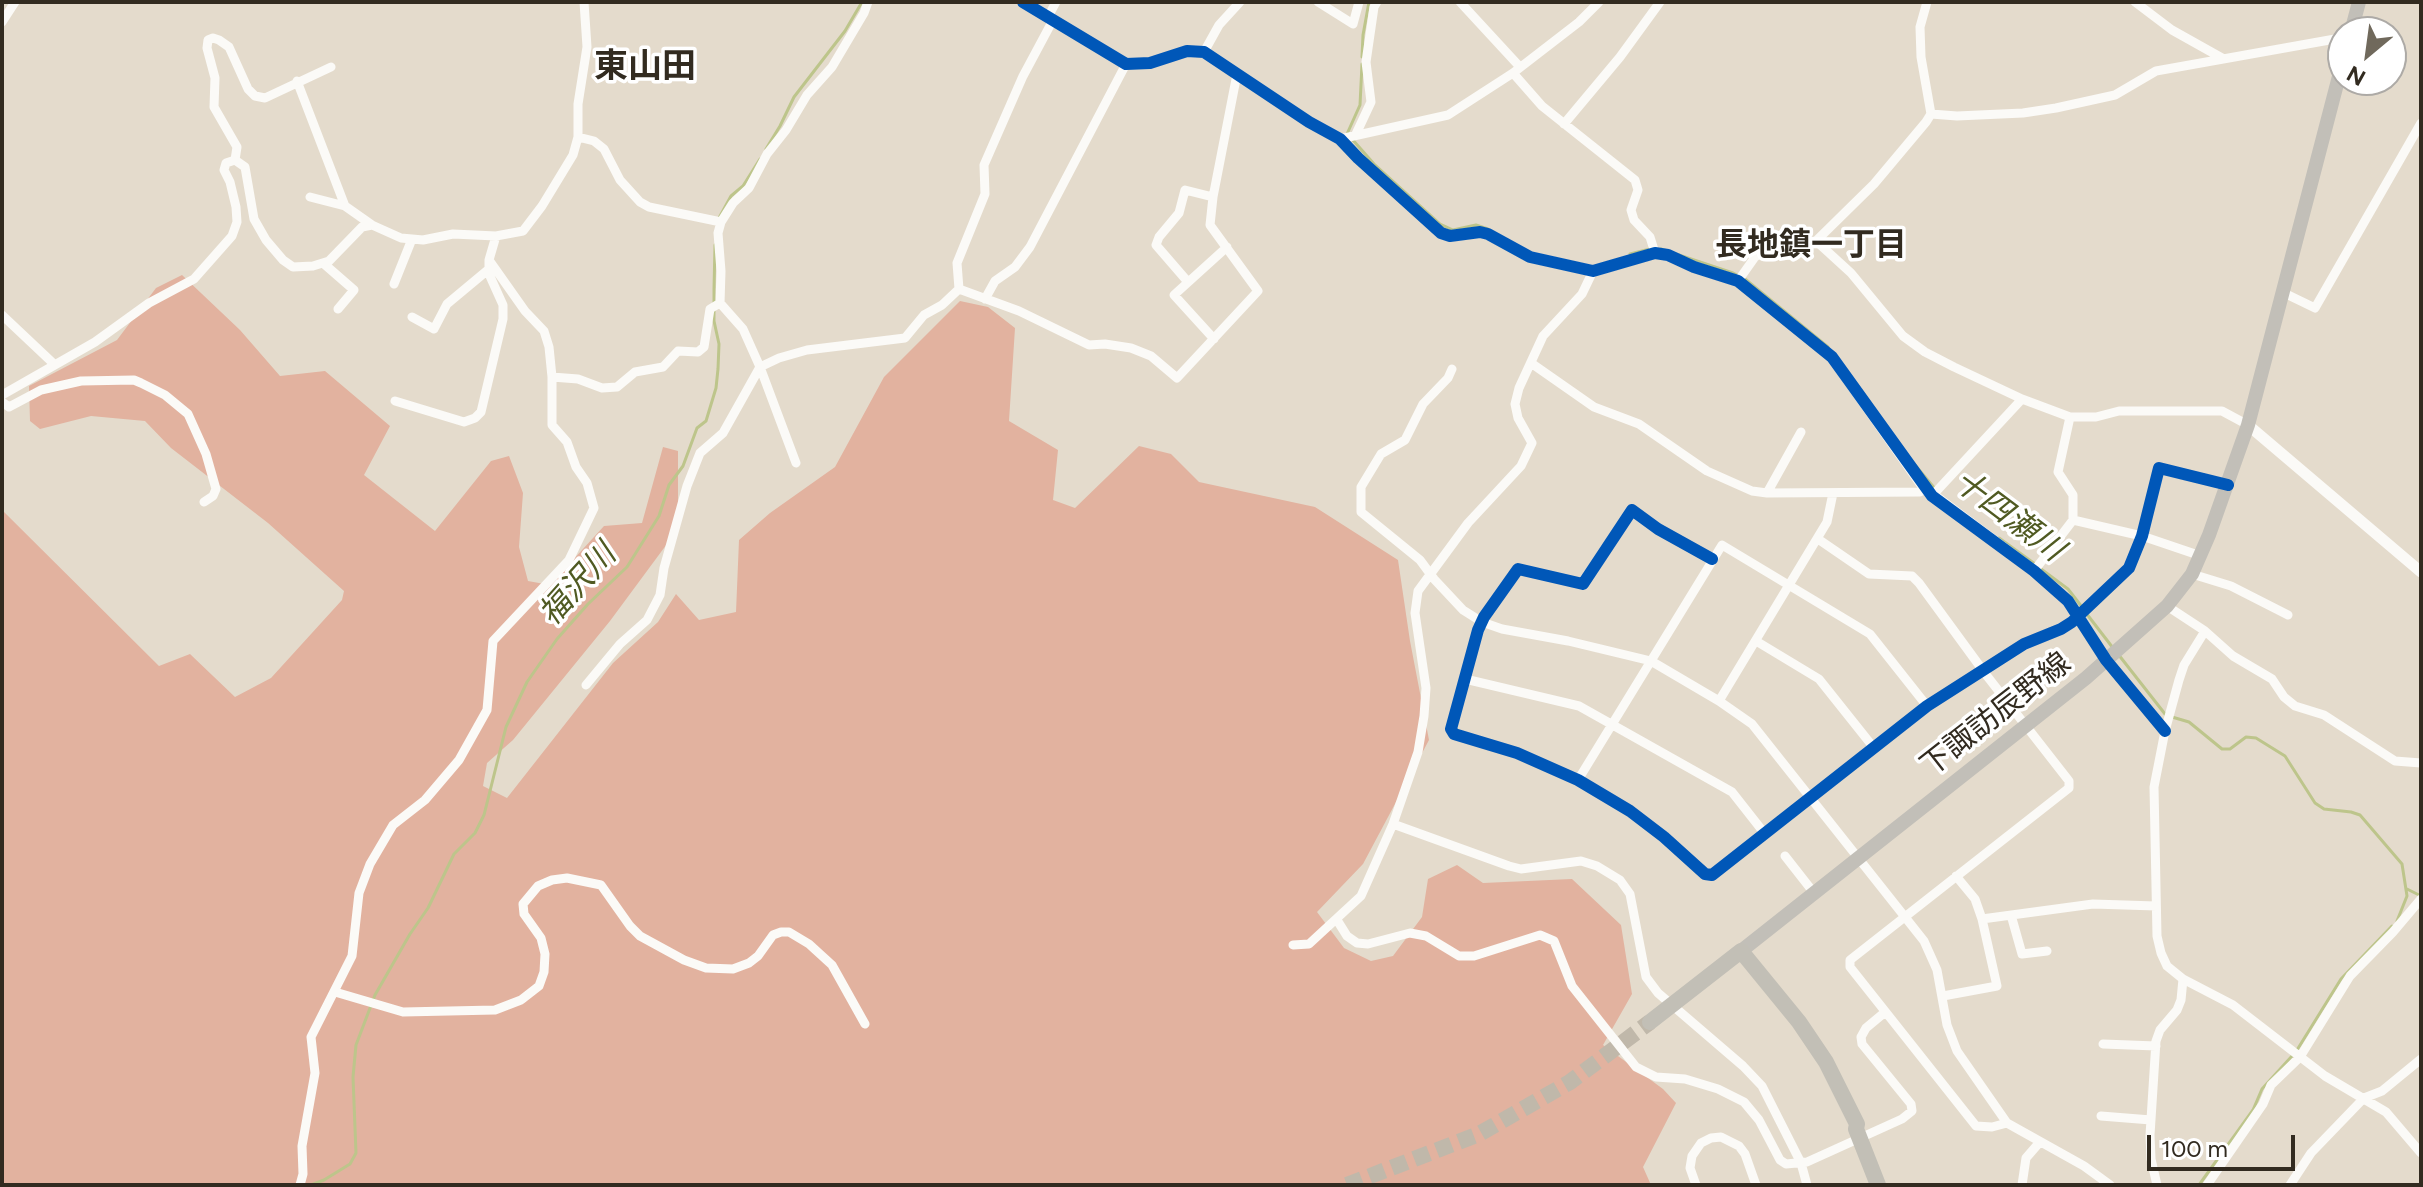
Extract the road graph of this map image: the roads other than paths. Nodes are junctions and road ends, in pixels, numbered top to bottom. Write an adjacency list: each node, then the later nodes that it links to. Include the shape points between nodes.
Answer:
1 (15, 2): 16 (street)
2 (584, 2): 30 (street, via 587,47)
3 (868, 2): 36 (street, via 832,67 807,95 749,188)
4 (1023, 2): 15 (street)
5 (1056, 2): 15 (street)
6 (1240, 2): 18 (street)
7 (1318, 2): 8 (street, via 1353,24)
8 (1359, 2)
9 (1377, 2): 29 (street, via 1366,62 1371,102)
10 (1460, 2): 22 (street)
11 (1599, 2): 22 (street)
12 (1660, 2): 28 (street)
13 (1927, 2): 26 (street, via 1920,27)
14 (2135, 2): 19 (street)
15 (1050, 18): 20 (street); 49 (street, via 984,165 985,194 957,263)
16 (2, 22)
17 (2327, 40): 19 (street)
18 (1204, 52): 20 (street); 23 (street)
19 (2222, 58): 26 (street, via 2156,71 2115,95 2056,108)
20 (1126, 64): 51 (street, via 1030,247 995,281)
21 (331, 67): 24 (street)
22 (1516, 70): 28 (street, via 1542,106); 29 (street, via 1448,115)
23 (1237, 74): 31 (street); 34 (street)
24 (297, 81): 32 (street, via 265,98 255,96 229,47 208,40 214,107 237,147); 35 (street)
25 (2334, 96): 50 (main road, 下諏訪辰野線)
26 (1931, 114): 40 (street, via 1874,184)
27 (2421, 123): 50 (street, via 2315,308)
28 (1564, 124): 42 (street, via 1635,180 1638,190 1631,210)
29 (1356, 134): 31 (street)
30 (578, 137): 36 (street, via 604,149 620,180 640,202); 38 (street, via 573,155 523,231)
31 (1340, 139): 45 (street, via 1441,233 1480,232 1530,257)
32 (235, 160): 43 (street, via 245,167 254,219 283,260 293,267); 58 (street, via 224,170 237,222 212,261 194,279)
33 (310, 197): 35 (street)
34 (1213, 197): 41 (street, via 1210,225); 47 (street, via 1185,190 1179,213 1156,245)
35 (345, 206): 37 (street)
36 (721, 222): 52 (street)
37 (372, 225): 39 (street); 43 (street, via 362,227)
38 (496, 236): 39 (street); 44 (street)
39 (412, 239): 48 (street)
40 (1816, 241): 46 (street, via 1767,249); 63 (street, via 1851,273 1903,336)
41 (1227, 247): 47 (street); 56 (street, via 1258,291)
42 (1655, 253): 45 (street); 46 (street)
43 (323, 263): 53 (street, via 354,290)
44 (489, 264): 55 (street, via 447,304 434,329); 61 (street, via 544,331); 64 (street, via 503,319 481,412 464,422)
45 (1593, 271): 57 (street, via 1582,294 1543,336)
46 (1738, 281): 71 (street, via 1832,357)
47 (1188, 282): 56 (street, via 1174,295)
48 (394, 284)
49 (959, 289): 51 (street); 59 (street, via 924,315 905,338 807,350)
50 (2284, 293): 67 (main road, 下諏訪辰野線)
51 (985, 299): 56 (street, via 1089,345 1131,348 1151,356 1177,378)
52 (720, 303): 59 (street, via 743,329); 61 (street, via 710,309 704,347 698,352 678,351 663,367 635,372 617,387)
53 (338, 309)
54 (2, 315): 58 (street)
55 (412, 317)
56 (1214, 339)
57 (1531, 363): 72 (street, via 1594,407 1639,424 1707,471); 83 (street, via 1515,404 1532,443 1521,466 1468,523)
58 (55, 365): 62 (street)
59 (760, 367): 69 (street); 95 (street, via 723,433 700,453 660,595 647,620)
60 (1452, 369): 83 (street, via 1423,404 1405,440 1381,454 1360,494 1361,512)
61 (552, 377): 121 (street, via 552,425 567,442 594,508 569,560 493,641 487,710 459,760 425,800 393,825 370,864)
62 (2, 395)
63 (2022, 399): 66 (street); 71 (street)
64 (395, 401)
65 (2, 402): 74 (street, via 9,407 41,390 81,381 141,383 188,414 216,489)
66 (2070, 417): 67 (street, via 2119,411 2222,411); 75 (street, via 2058,472 2073,495)
67 (2248, 425): 70 (main road, 下諏訪辰野線); 81 (street)
68 (1801, 432): 72 (street)
69 (796, 463)
70 (2228, 485): 76 (street, via 2159,468); 78 (main road, 下諏訪辰野線)
71 (1928, 492): 73 (street); 80 (street)
72 (1767, 493): 73 (street)
73 (1833, 493): 77 (street)
74 (204, 502)
75 (2073, 520): 76 (street); 80 (street)
76 (2142, 536): 78 (street); 86 (street, via 2129,568)
77 (1818, 539): 84 (street); 93 (street, via 1869,574 1912,576)
78 (2201, 556): 82 (main road, 下諏訪辰野線)
79 (1712, 559): 84 (street, via 1722,545); 88 (street, via 1632,510 1583,584 1518,569); 92 (street)
80 (2034, 571): 86 (street)
81 (2421, 572)
82 (2192, 574): 85 (main road, 下諏訪辰野線); 87 (street, via 2231,586)
83 (1431, 575): 88 (street, via 1463,610); 105 (street, via 1418,591 1415,613 1426,688 1424,716)
84 (1789, 585): 90 (street); 97 (street, via 1870,634)
85 (2167, 606): 89 (street); 91 (main road, 下諏訪辰野線)
86 (2078, 615): 91 (street); 93 (street)
87 (2288, 615)
88 (1482, 622): 92 (street); 94 (street)
89 (2205, 631): 100 (street, via 2184,665); 102 (street, via 2233,656 2272,679 2295,706 2324,715 2395,761)
90 (1756, 641): 96 (street); 101 (street, via 1819,679)
91 (2106, 660): 99 (main road, 下諏訪辰野線); 100 (street)
92 (1651, 661): 96 (street); 98 (street)
93 (1984, 671): 97 (street); 99 (street)
94 (1465, 679): 98 (street, via 1579,706); 103 (street, via 1454,734 1517,753)
95 (586, 685)
96 (1719, 701): 104 (street, via 1752,724)
97 (1927, 706): 101 (street)
98 (1612, 723): 103 (street); 106 (street, via 1732,792)
99 (2025, 725): 108 (main road, 下諏訪辰野線); 109 (street, via 2069,781 2069,788)
100 (2165, 731): 112 (street, via 2154,787)
101 (1874, 748): 104 (street)
102 (2421, 763)
103 (1578, 780): 106 (street, via 1630,811 1705,874 1712,875)
104 (1812, 798): 106 (street); 108 (street)
105 (1393, 824): 116 (street, via 1361,896); 123 (street, via 1521,869 1581,861 1620,880 1630,894 1646,977)
106 (1765, 834)
107 (1785, 856): 110 (street)
108 (1859, 857): 110 (main road, 下諏訪辰野線); 114 (street)
109 (1956, 876): 114 (street); 115 (street, via 1975,899)
110 (1814, 893): 119 (main road, 下諏訪辰野線)
111 (2421, 899): 129 (street, via 2350,976)
112 (2156, 906): 113 (street, via 2093,904); 120 (street, via 2161,953)
113 (2011, 915): 115 (street); 118 (street, via 2022,954)
114 (1906, 916): 122 (street, via 1924,941); 124 (street, via 1850,960)
115 (1982, 919): 122 (street, via 1997,986)
116 (1337, 920): 117 (street, via 1309,944); 137 (street, via 1357,943 1410,933 1426,936 1459,956 1540,935 1554,941 1572,986 1636,1067 1656,1077 1718,1089 1744,1102 1780,1160)
117 (1293, 945)
118 (2047, 951)
119 (1739, 953): 123 (highway); 143 (highway, via 1789,1019 1856,1129)
120 (2183, 979): 128 (street, via 2177,1010 2160,1030); 129 (street, via 2233,1005)
121 (339, 994): 126 (street, via 403,1012 495,1010 521,1000 539,986 545,954 523,904 538,886 567,878 601,885 640,936 706,968 733,969 749,963 773,935 789,932 832,965); 139 (street, via 311,1037 315,1073)
122 (1943, 996): 134 (street, via 1957,1051)
123 (1673, 1005): 125 (highway); 137 (street, via 1762,1086)
124 (1884, 1013): 134 (street, via 1976,1126); 137 (street, via 1866,1028 1862,1044 1912,1111)
125 (1650, 1022)
126 (865, 1024)
127 (2103, 1044): 128 (street)
128 (2156, 1046): 133 (street)
129 (2300, 1057): 131 (street); 146 (street, via 2271,1085)
130 (2421, 1059): 131 (street, via 2382,1091)
131 (2364, 1098): 136 (street, via 2386,1112); 147 (street, via 2311,1153)
132 (2101, 1116): 133 (street)
133 (2151, 1120): 145 (street)
134 (2007, 1123): 135 (street)
135 (2039, 1143): 138 (street, via 2084,1166); 144 (street, via 2026,1158)
136 (2421, 1153)
137 (1804, 1162): 142 (street)
138 (2102, 1183)
139 (300, 1185)
140 (1696, 1185): 141 (street, via 1692,1156 1701,1143 1721,1137 1745,1154)
141 (1756, 1185)
142 (1807, 1185)
143 (1878, 1185)
144 (2022, 1185)
145 (2157, 1185)
146 (2207, 1185)
147 (2290, 1185)

